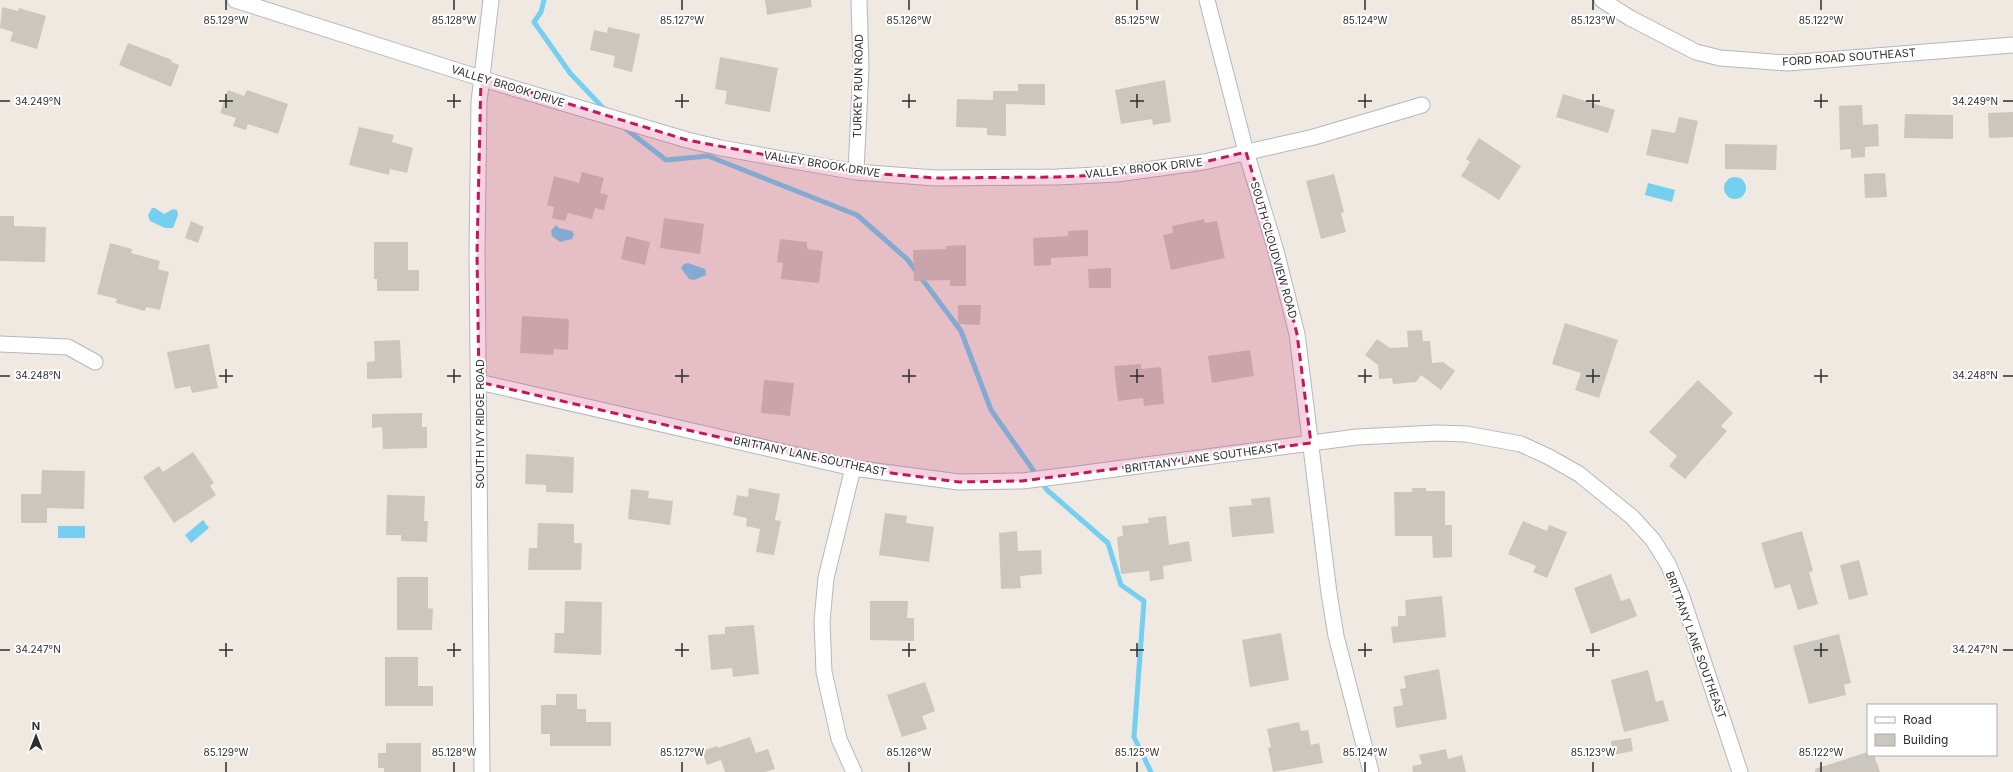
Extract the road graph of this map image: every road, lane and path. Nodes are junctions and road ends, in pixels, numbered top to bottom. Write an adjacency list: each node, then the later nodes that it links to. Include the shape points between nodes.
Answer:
1 (235, 0): 7 (street, VALLEY BROOK DRIVE)
2 (491, 0): 7 (street, SOUTH IVY RIDGE ROAD)
3 (859, 0): 10 (street, TURKEY RUN ROAD, via 861,67)
4 (1207, 0): 9 (street, SOUTH CLOUDVIEW ROAD)
5 (1602, 0): 6 (street, FORD ROAD SOUTHEAST, via 1637,22 1696,52 1727,58 1788,63)
6 (2013, 45)
7 (481, 77): 10 (street, VALLEY BROOK DRIVE, via 687,140); 13 (street, SOUTH IVY RIDGE ROAD, via 477,254)
8 (1422, 105): 9 (street, VALLEY BROOK DRIVE, via 1314,137)
9 (1246, 152): 10 (street, VALLEY BROOK DRIVE, via 1204,162 1117,174 935,178); 14 (street, SOUTH CLOUDVIEW ROAD, via 1276,251 1297,334)
10 (856, 172)
11 (0, 344): 12 (street, via 68,347)
12 (94, 362)
13 (480, 382): 15 (street, BRITTANY LANE SOUTHEAST); 16 (street, SOUTH IVY RIDGE ROAD)
14 (1311, 443): 15 (street, BRITTANY LANE SOUTHEAST, via 1022,481 959,482); 18 (street, SOUTH CLOUDVIEW ROAD, via 1320,534 1336,636); 19 (street, BRITTANY LANE SOUTHEAST, via 1357,436 1466,434 1521,444 1549,457 1590,482 1632,517 1653,540 1668,564 1682,597)
15 (852, 468): 17 (street, via 826,578 822,621 824,672 839,739)
16 (482, 772)
17 (854, 772)
18 (1371, 772)
19 (1740, 772)

